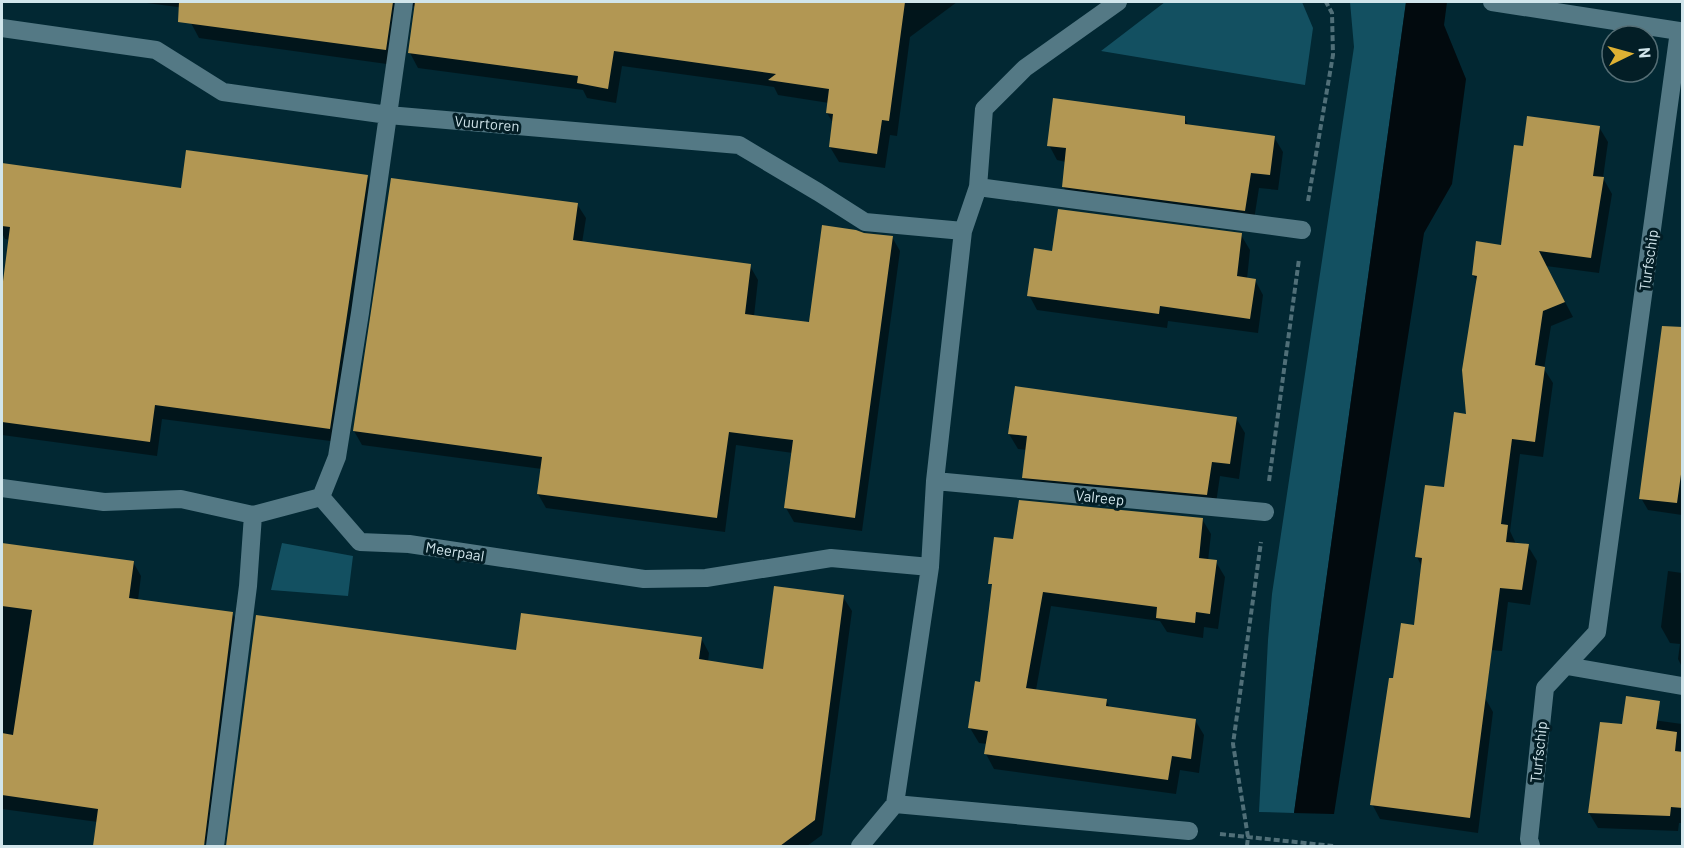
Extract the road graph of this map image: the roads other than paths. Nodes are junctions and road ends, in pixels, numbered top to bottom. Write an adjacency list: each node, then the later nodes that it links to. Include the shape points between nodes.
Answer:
1 (404, 2): 5 (street)
2 (1118, 2): 6 (street, via 1025,68 984,109)
3 (1492, 2): 15 (street, Turfschip, via 1679,31 1598,632)
4 (2, 28): 5 (street, Vuurtoren, via 156,50 223,92)
5 (388, 115): 8 (street, Vuurtoren, via 739,145 865,222); 11 (street, via 337,457)
6 (978, 187): 7 (street); 8 (street)
7 (1302, 230)
8 (963, 231): 9 (street)
9 (936, 481): 12 (street, Valreep); 14 (street)
10 (2, 488): 13 (street, via 104,502 181,499)
11 (321, 496): 13 (street); 14 (street, Meerpaal, via 360,542 409,544 644,579 706,578 831,558)
12 (1265, 512)
13 (252, 514): 19 (street, via 248,586)
14 (930, 567): 17 (street)
15 (1567, 666): 16 (street); 21 (street, Turfschip, via 1545,688)
16 (1683, 686)
17 (895, 804): 18 (street); 20 (street)
18 (1189, 831)
19 (215, 846)
20 (860, 846)
21 (1531, 846)

